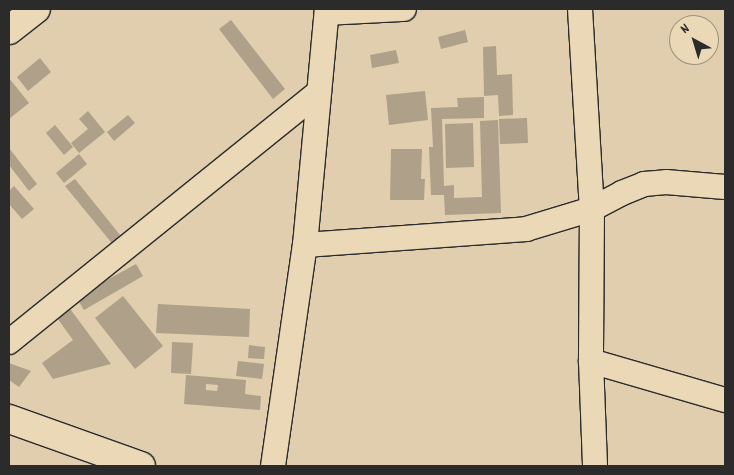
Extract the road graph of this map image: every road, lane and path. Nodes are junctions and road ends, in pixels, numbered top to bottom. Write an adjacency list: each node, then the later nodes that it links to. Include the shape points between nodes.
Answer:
1 (36, 9): 5 (street)
2 (404, 9): 4 (street)
3 (580, 9): 8 (street)
4 (327, 11): 6 (street)
5 (9, 30)
6 (319, 92): 9 (street); 10 (street)
7 (725, 187): 8 (street, via 666,182 644,184)
8 (592, 209): 9 (street, via 526,229); 11 (street)
9 (305, 245): 15 (street)
10 (9, 342)
11 (591, 361): 12 (street); 16 (street)
12 (725, 400)
13 (9, 419): 14 (street)
14 (141, 466)
15 (273, 466)
16 (595, 466)

